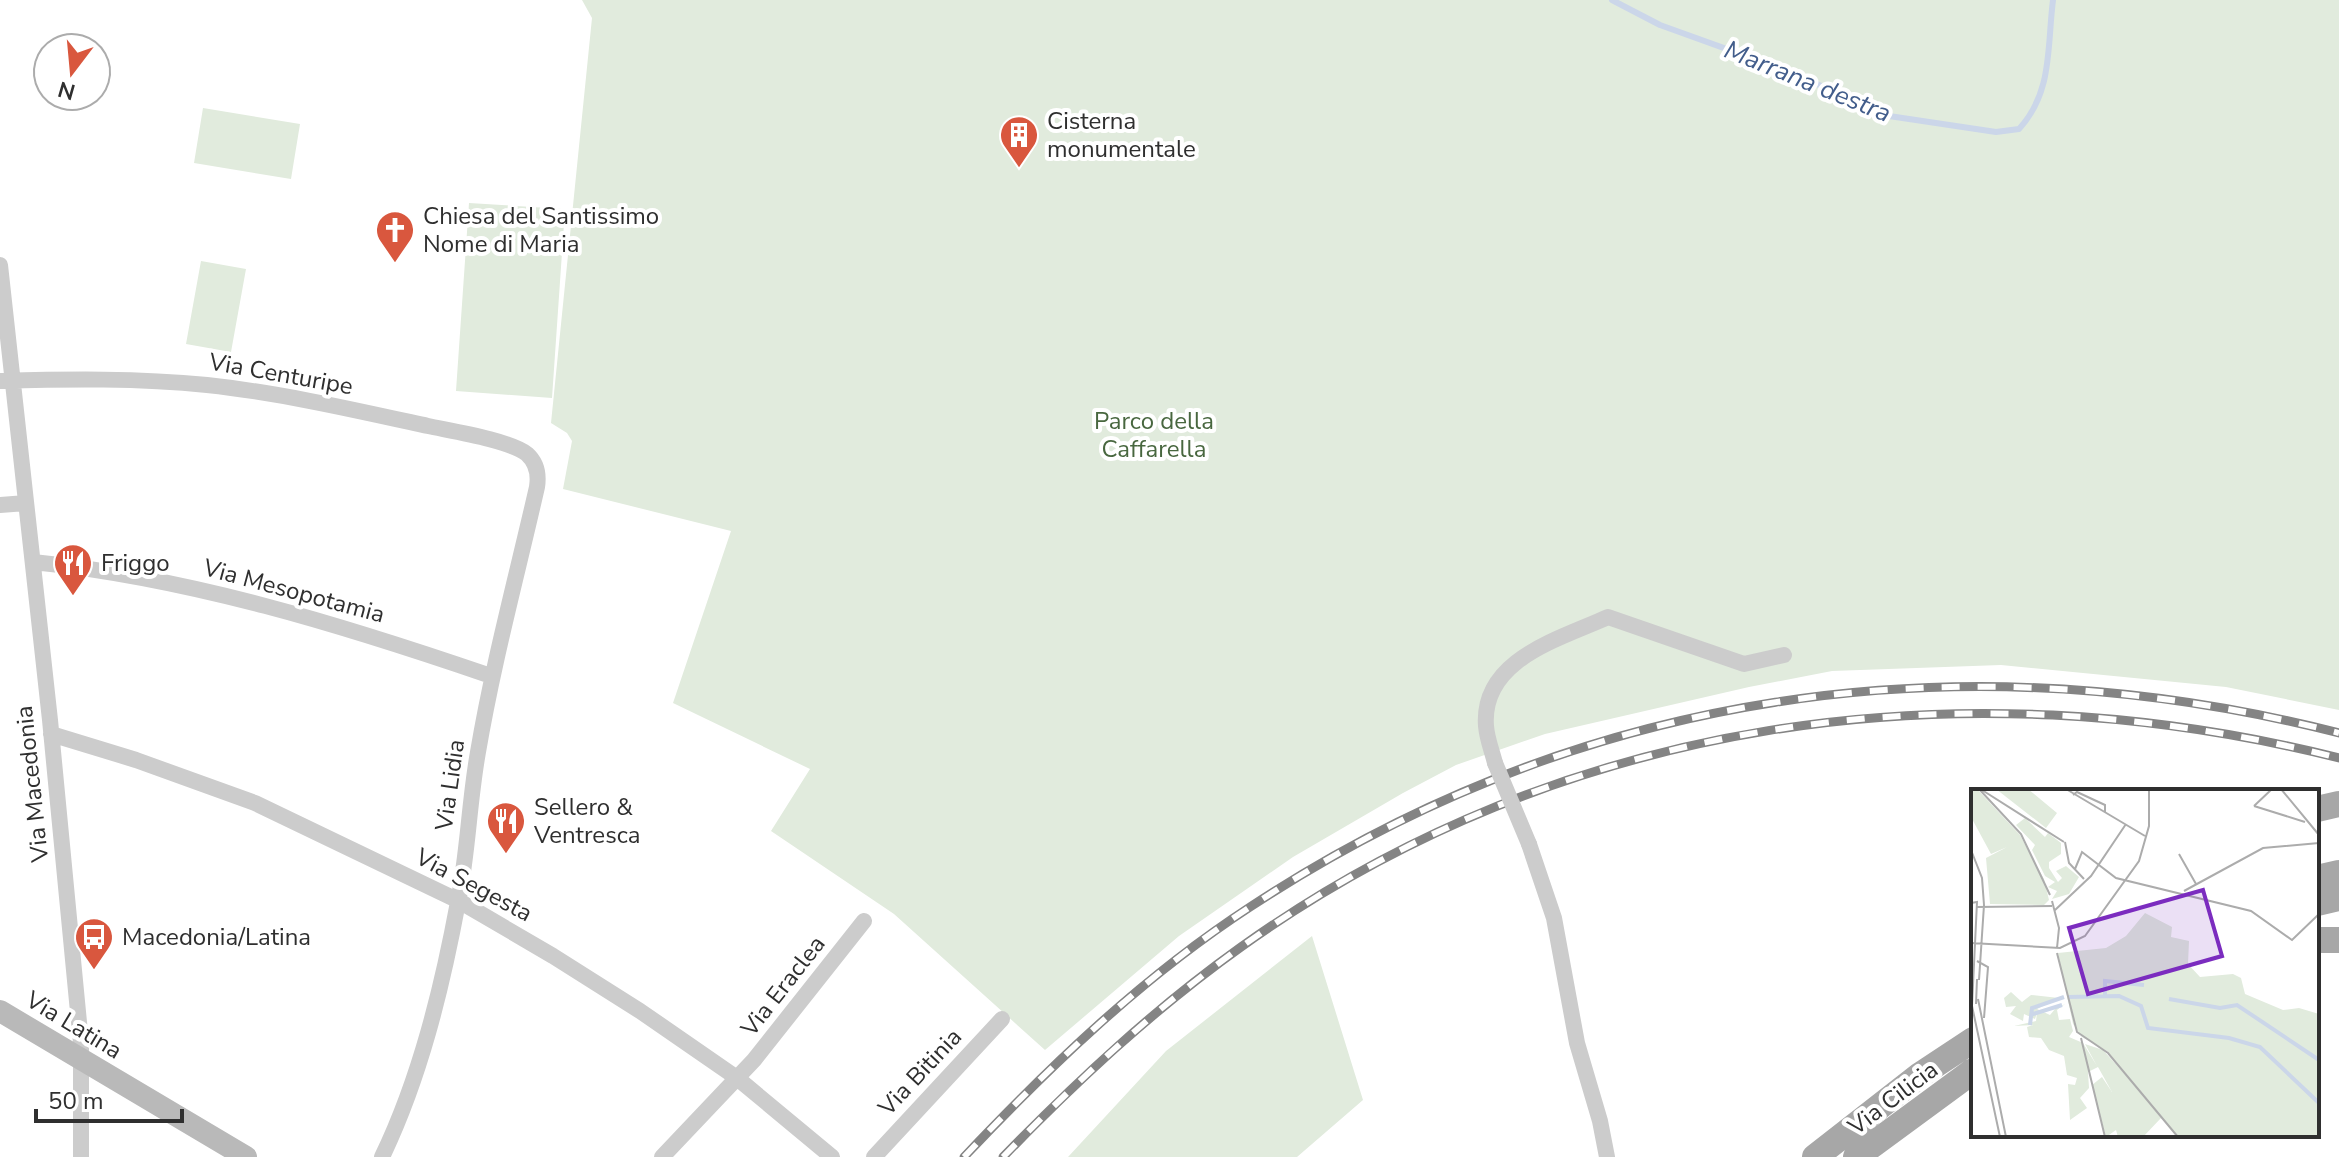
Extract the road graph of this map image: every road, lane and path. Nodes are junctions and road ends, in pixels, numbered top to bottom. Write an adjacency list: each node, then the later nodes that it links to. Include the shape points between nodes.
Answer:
1 (0, 265): 2 (street, Via Macedonia)
2 (6, 381): 3 (street, Via Centuripe, via 141,381 254,391 484,439 516,448); 4 (street, Via Macedonia)
3 (534, 462): 8 (street, Via Lidia, via 537,487)
4 (26, 503): 5 (street); 6 (street, Via Macedonia)
5 (0, 505)
6 (33, 562): 8 (street, Via Mesopotamia, via 133,576 241,600); 9 (street, Via Macedonia)
7 (1784, 655): 30 (street, bridge, via 1744,664 1608,617 1522,657 1498,679 1490,698 1486,729 1554,918 1577,1043)
8 (491, 676): 15 (street, Via Lidia)
9 (51, 734): 15 (street, Via Segesta, via 255,803); 21 (street, Via Macedonia)
10 (2339, 804): 11 (main road)
11 (2319, 809)
12 (2339, 873): 13 (main road)
13 (2319, 878)
14 (2339, 898): 16 (main road)
15 (459, 901): 23 (street, Via Segesta, via 581,972); 26 (street, Via Lidia, via 419,1062)
16 (2319, 903)
17 (864, 921): 23 (street, Via Eraclea)
18 (0, 1011): 21 (street, Via Latina)
19 (1002, 1019): 29 (street, Via Bitinia)
20 (1971, 1041): 31 (main road, Via Cilicia)
21 (83, 1061): 24 (street, Via Macedonia); 25 (street, Via Latina)
22 (1971, 1072): 32 (main road, Via Cilicia)
23 (737, 1078): 27 (street, Via Eraclea); 28 (street, Via Segesta)
24 (81, 1157)
25 (246, 1157)
26 (382, 1157)
27 (662, 1157)
28 (832, 1157)
29 (874, 1157)
30 (1607, 1157)
31 (1815, 1157)
32 (1856, 1157)

